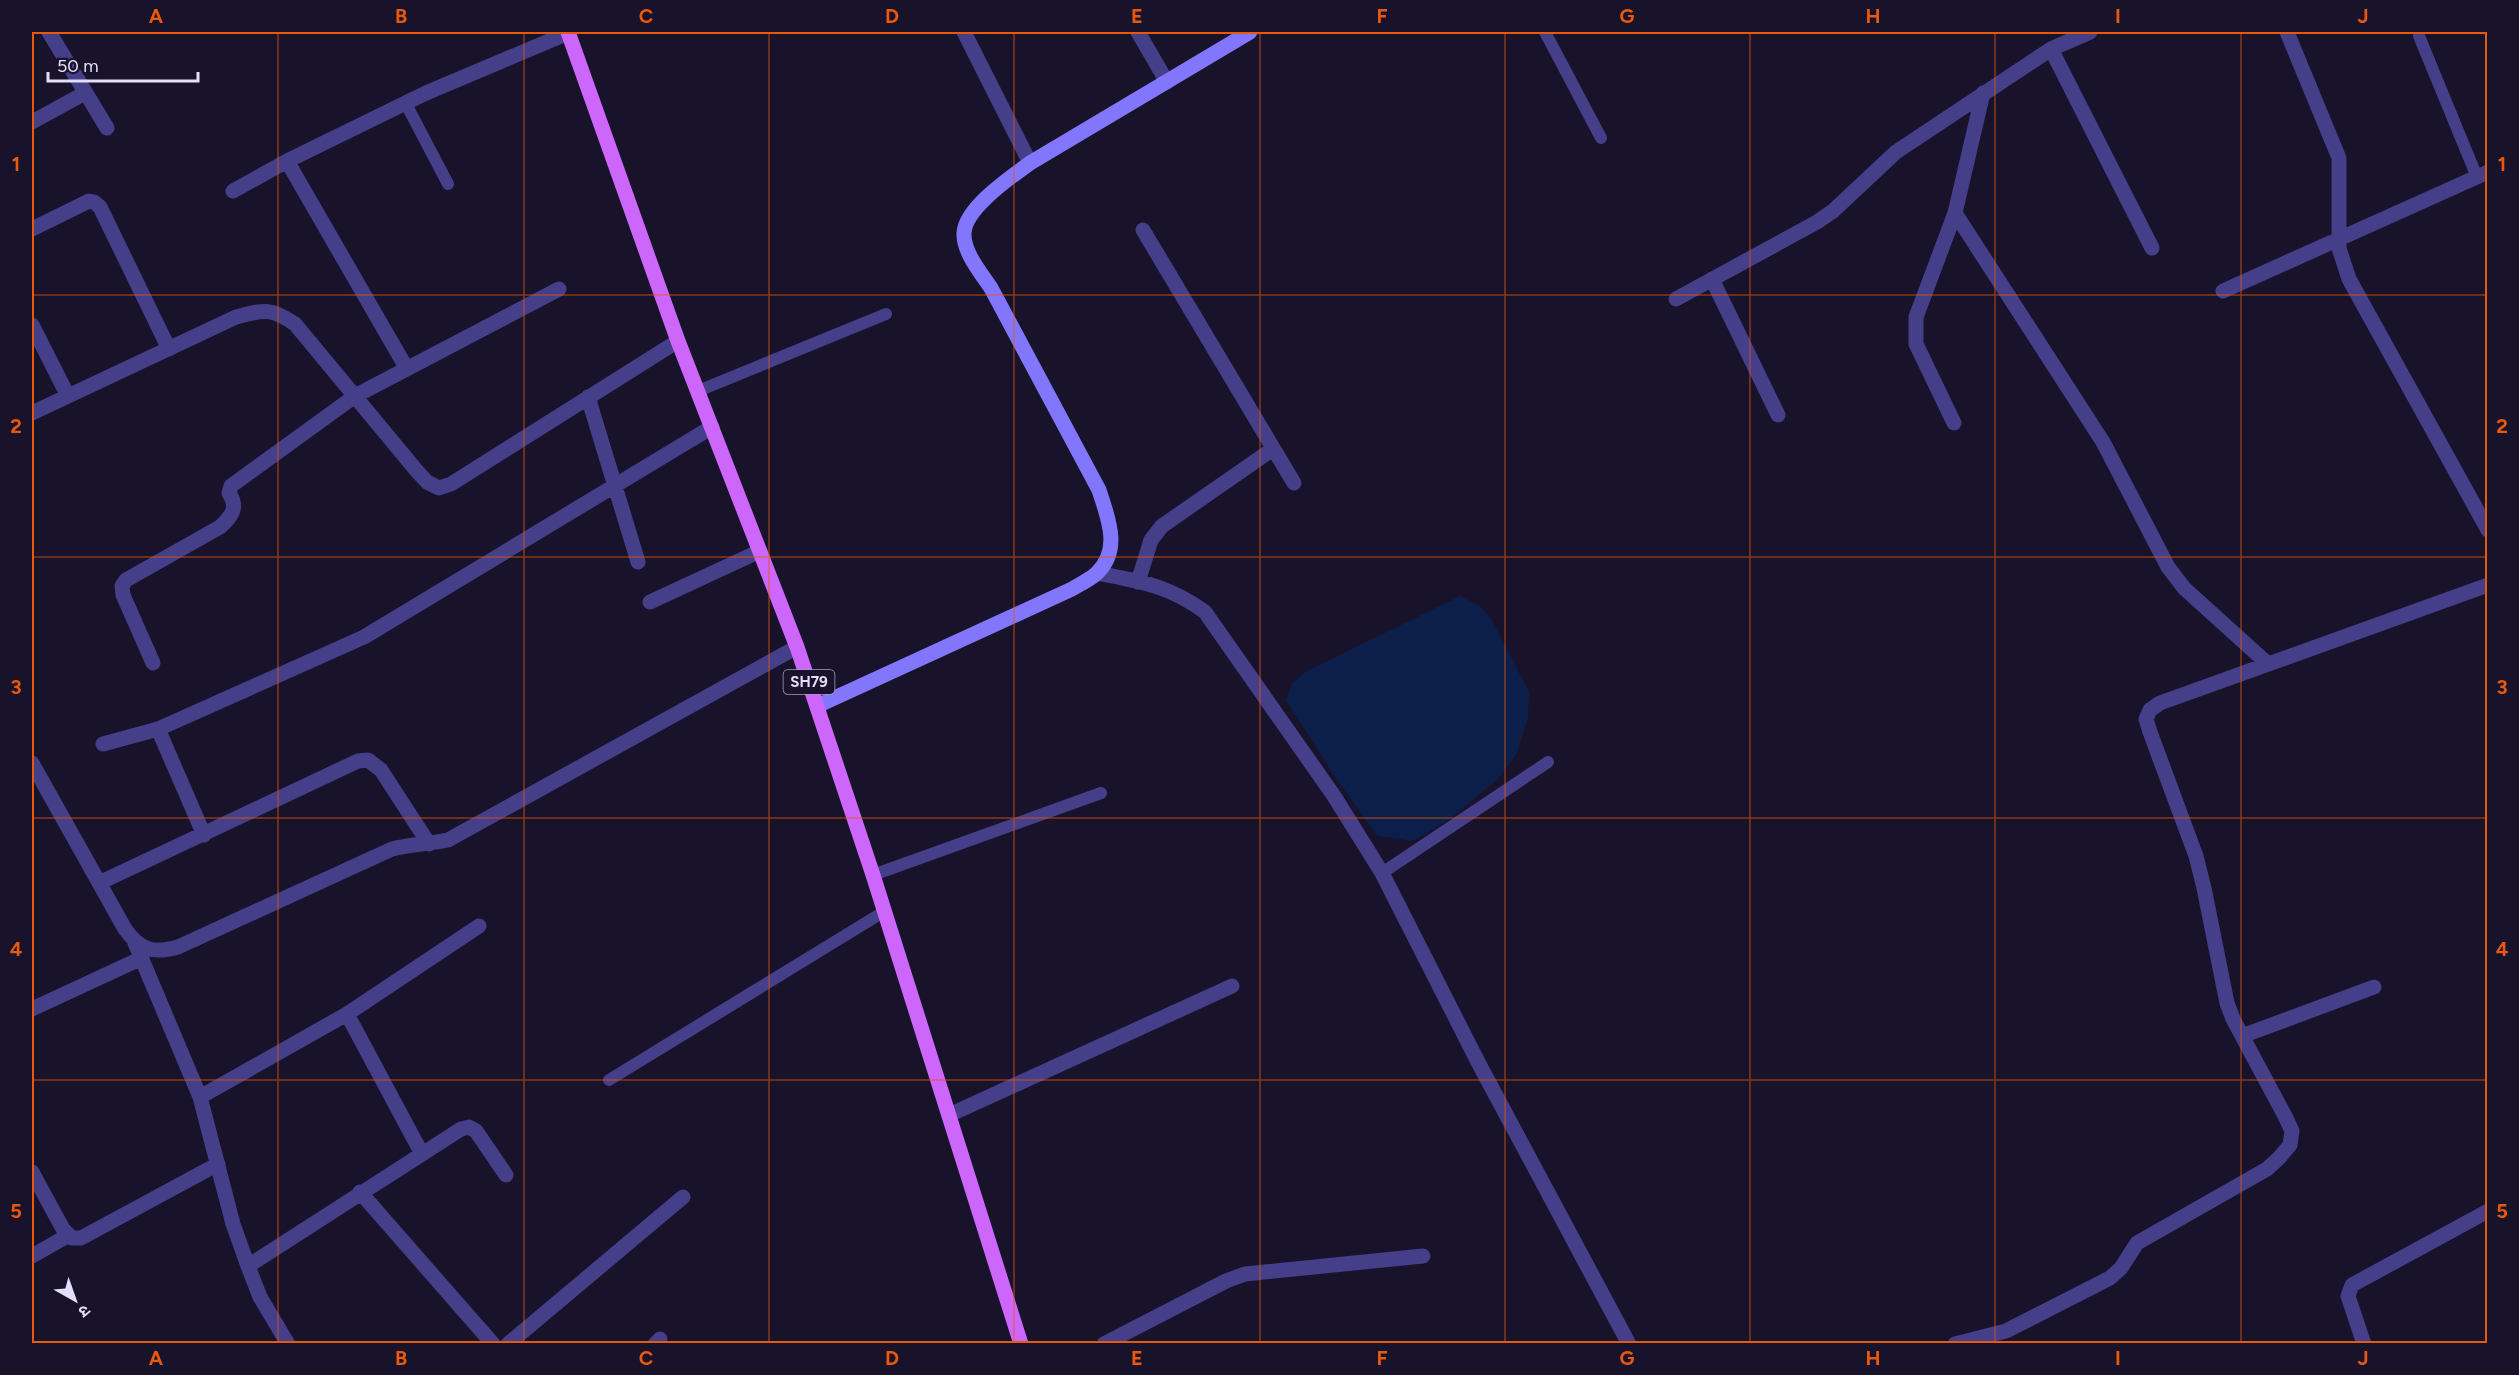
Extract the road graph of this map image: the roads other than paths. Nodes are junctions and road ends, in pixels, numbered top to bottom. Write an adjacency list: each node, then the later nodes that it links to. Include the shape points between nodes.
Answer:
1 (49, 32): 12 (street)
2 (568, 32): 14 (street); 34 (main road, SH79)
3 (964, 32): 19 (street)
4 (1138, 32): 11 (street)
5 (1250, 32): 11 (main road)
6 (1545, 32): 17 (lane)
7 (2090, 32): 10 (street)
8 (2287, 32): 26 (street, via 2339,158)
9 (2419, 36): 20 (lane)
10 (2051, 50): 13 (street); 27 (street)
11 (1167, 82): 19 (main road)
12 (85, 93): 15 (street); 16 (street)
13 (1983, 93): 23 (street); 28 (street, via 1896,152 1833,211)
14 (405, 102): 18 (street); 21 (lane)
15 (32, 122)
16 (107, 128)
17 (1601, 138)
18 (287, 161): 22 (street); 36 (street)
19 (1030, 163): 51 (main road, via 998,187 969,218 964,234 970,256 1099,490 1111,525 1111,550)
20 (2482, 174): 26 (street)
21 (448, 184)
22 (232, 191)
23 (1955, 213): 43 (street, via 1915,329 1916,344); 57 (street, via 2103,442 2168,567 2184,588)
24 (32, 229): 35 (street, via 89,201 100,207)
25 (1143, 230): 45 (street)
26 (2340, 237): 30 (street); 48 (street, via 2339,248 2349,279)
27 (2152, 248)
28 (1713, 279): 31 (street); 42 (street)
29 (559, 289): 36 (street)
30 (2223, 291)
31 (1676, 299)
32 (886, 314): 37 (lane)
33 (32, 325): 38 (street)
34 (678, 341): 37 (main road, SH79); 40 (street)
35 (169, 349): 38 (street); 39 (street, via 236,317 258,311 276,312 295,324)
36 (407, 369): 39 (street)
37 (698, 392): 44 (main road, SH79)
38 (68, 396): 41 (street)
39 (355, 396): 40 (street, via 416,470 439,488); 56 (street, via 231,486 234,510 220,527 126,580 123,594)
40 (588, 397): 47 (street)
41 (32, 413)
42 (1778, 415)
43 (1954, 423)
44 (712, 428): 47 (street); 49 (main road, SH79)
45 (1273, 449): 46 (street); 52 (street, via 1162,526 1151,540)
46 (1294, 483)
47 (615, 488): 50 (street); 59 (street, via 364,637)
48 (2487, 530)
49 (760, 551): 54 (street); 55 (main road, SH79)
50 (638, 562)
51 (1097, 573): 52 (street); 58 (main road, via 1072,589)
52 (1138, 582): 66 (street, via 1161,586 1205,612 1334,796)
53 (2487, 585): 57 (street)
54 (650, 602)
55 (797, 647): 58 (main road, SH79); 65 (street, via 467,831)
56 (153, 663)
57 (2268, 664): 77 (street, via 2160,704 2150,710 2146,719 2196,856 2227,1003)
58 (817, 706): 67 (main road, SH79)
59 (158, 729): 60 (street); 64 (street)
60 (103, 744)
61 (1548, 762): 66 (lane)
62 (32, 763): 68 (street)
63 (1101, 793): 67 (lane)
64 (204, 835): 65 (street, via 368,760 381,770); 68 (street)
65 (429, 844): 71 (street, via 392,849 178,947 163,951)
66 (1382, 873): 97 (street)
67 (873, 875): 69 (main road, SH79)
68 (99, 883): 71 (street)
69 (885, 911): 78 (lane); 80 (main road, SH79)
70 (479, 926): 76 (street)
71 (135, 943): 72 (street)
72 (142, 958): 75 (street); 79 (street)
73 (1232, 986): 80 (street)
74 (2374, 987): 77 (street)
75 (32, 1010)
76 (347, 1014): 79 (street); 81 (street)
77 (2242, 1036): 98 (street, via 2292,1131 2290,1145 2279,1158 2267,1169 2137,1244 2110,1278 2006,1331)
78 (609, 1080)
79 (200, 1097): 82 (street)
80 (949, 1115): 95 (main road, SH79)
81 (422, 1154): 84 (street, via 469,1127 476,1131); 85 (street)
82 (218, 1164): 88 (street, via 81,1238); 91 (street)
83 (32, 1174): 88 (street)
84 (506, 1175)
85 (360, 1192): 91 (street); 93 (street)
86 (683, 1197): 94 (street)
87 (2487, 1211): 99 (street, via 2352,1285 2348,1296)
88 (69, 1235): 89 (street)
89 (32, 1256)
90 (1423, 1256): 96 (street, via 1245,1274)
91 (248, 1266): 92 (street, via 260,1297)
92 (288, 1344)
93 (493, 1344)
94 (508, 1344)
95 (1021, 1344)
96 (1104, 1344)
97 (1629, 1344)
98 (1955, 1344)
99 (2364, 1344)

